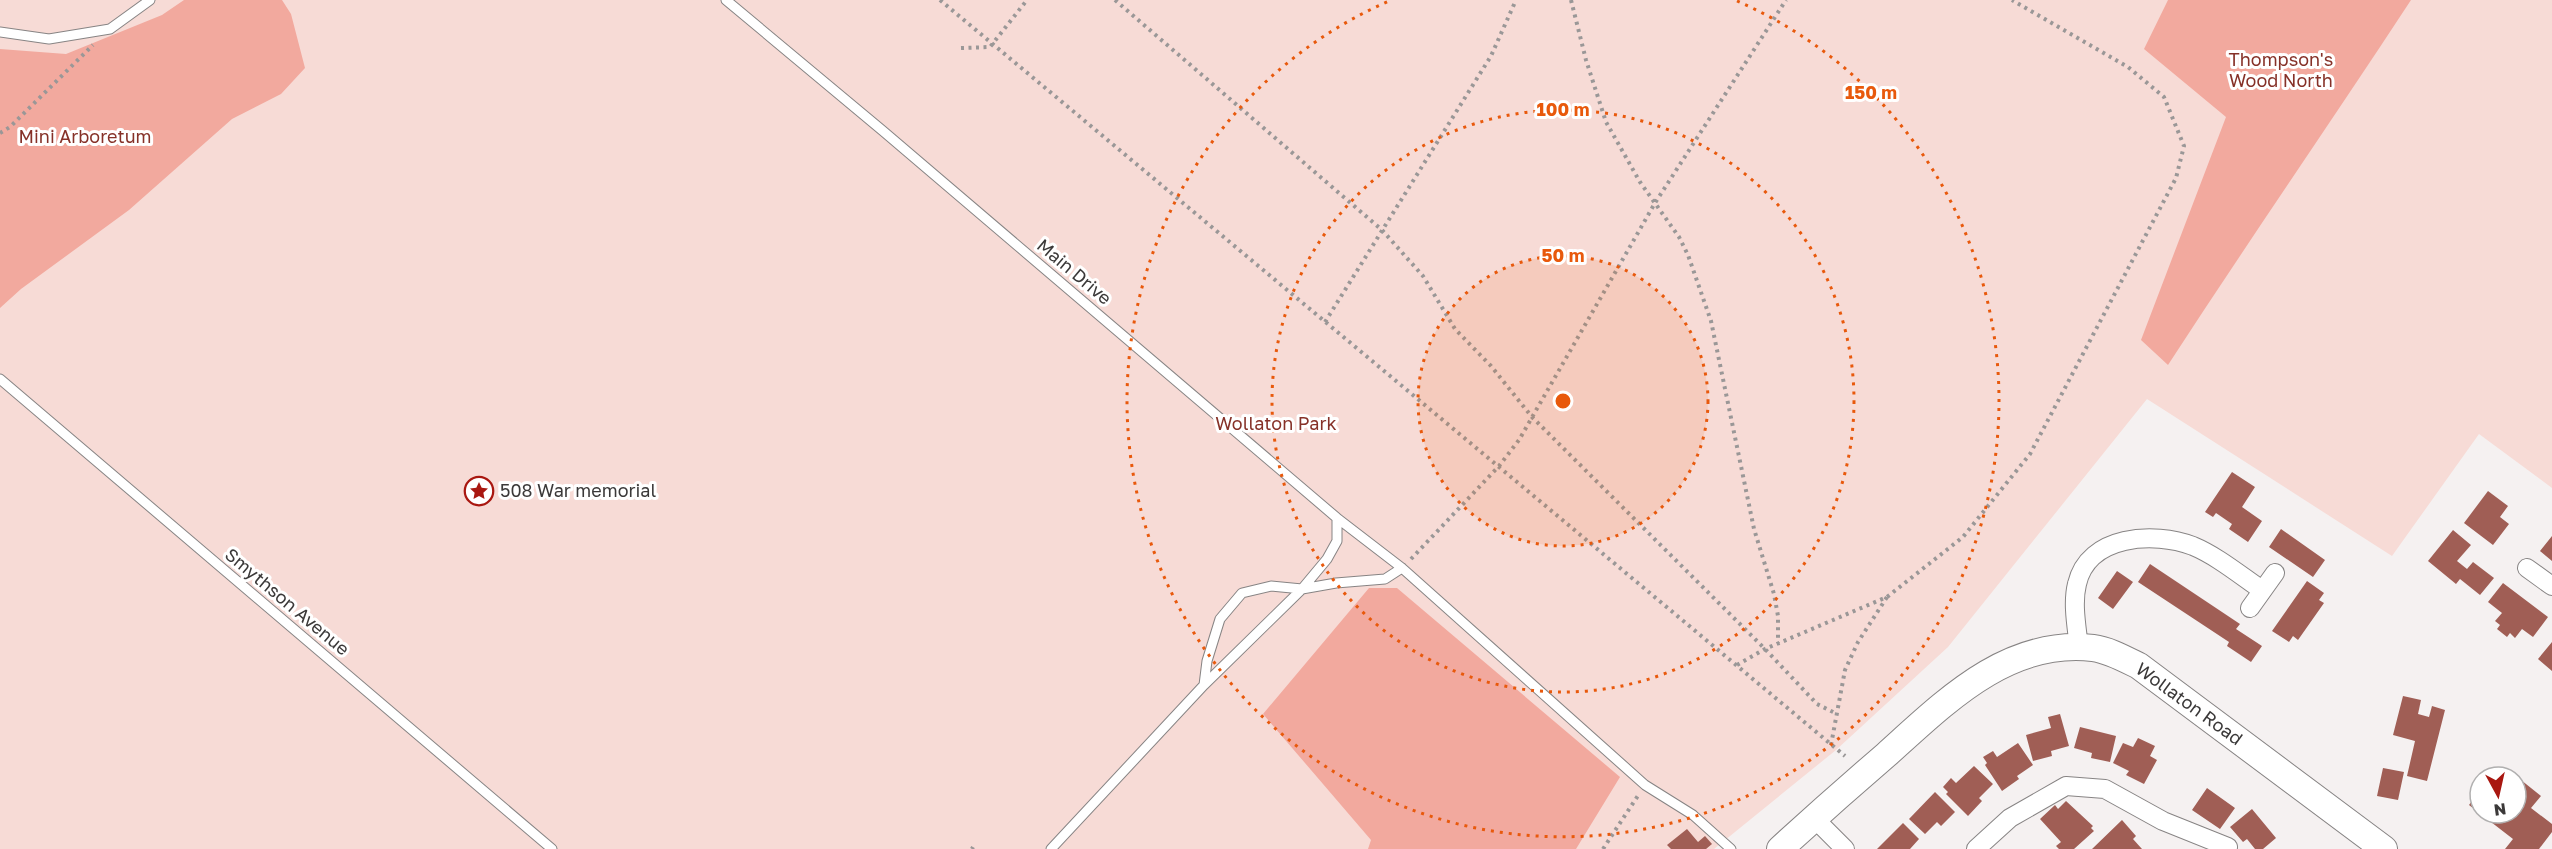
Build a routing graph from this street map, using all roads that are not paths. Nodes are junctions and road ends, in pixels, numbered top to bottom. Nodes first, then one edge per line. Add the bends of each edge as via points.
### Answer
1 (150, 0) edge
2 (726, 0) edge
3 (0, 32) edge
4 (0, 379) edge
5 (1337, 518) junction
6 (1402, 568) junction
7 (2527, 568) dead end
8 (2275, 573) dead end
9 (2552, 586) edge
10 (1302, 589) junction
11 (2262, 590) junction
12 (2250, 608) dead end
13 (2079, 648) junction
14 (1204, 685) junction
15 (1814, 818) junction
16 (2228, 847) dead end
17 (552, 849) edge
18 (1052, 849) edge
19 (1731, 849) edge
20 (1780, 849) edge
21 (1845, 849) edge
22 (1976, 849) edge
23 (2384, 849) edge

1 - 3 lane via 110,29 49,39
2 - 5 lane, Main Drive
4 - 17 lane, Smythson Avenue
5 - 6 lane, Main Drive
5 - 10 lane via 1337,542
6 - 10 lane via 1385,579
6 - 19 lane, Main Drive via 1646,785 1694,815
7 - 9 street
8 - 11 street
10 - 14 lane
10 - 14 lane via 1271,586 1242,593 1220,619
11 - 12 street
11 - 13 street via 2200,549 2172,540 2128,540 2109,545 2089,561 2077,583
13 - 15 street, Wollaton Road via 2019,657 1969,684
13 - 23 street, Wollaton Road via 2104,650 2139,666
14 - 18 lane
15 - 20 street, Wollaton Road
15 - 21 street
16 - 22 street via 2163,821 2105,789 2066,786 2010,818

